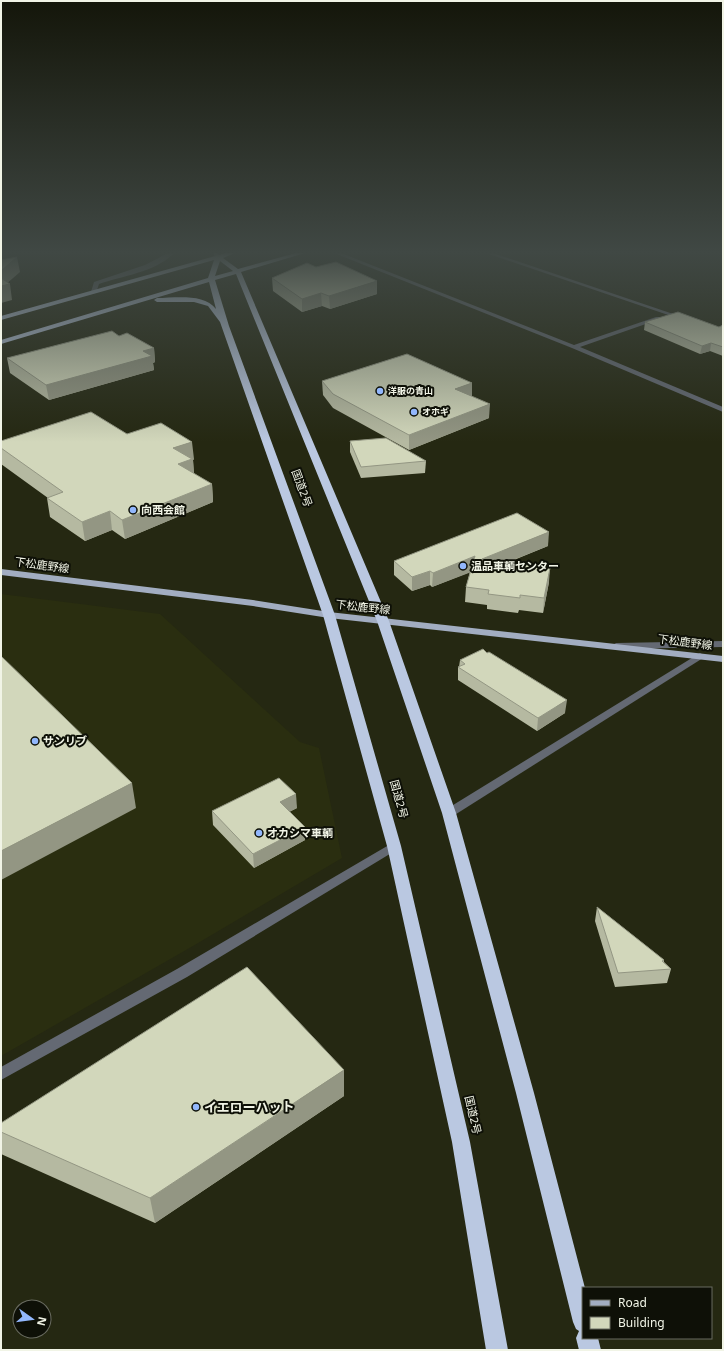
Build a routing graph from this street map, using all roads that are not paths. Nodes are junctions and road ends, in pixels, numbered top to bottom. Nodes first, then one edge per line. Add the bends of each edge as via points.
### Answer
1 (69, 316) edge
2 (85, 316) edge
3 (218, 316) edge
4 (221, 316) edge
5 (256, 316) edge
6 (496, 316) edge
7 (663, 316) edge
8 (676, 316) edge
9 (692, 321) edge
10 (225, 326) junction
11 (1, 335) edge
12 (1, 342) edge
13 (574, 347) junction
14 (723, 410) edge
15 (1, 572) edge
16 (329, 615) junction
17 (383, 620) junction
18 (723, 644) edge
19 (610, 646) junction
20 (700, 656) junction
21 (723, 659) edge
22 (449, 813) junction
23 (394, 846) junction
24 (1, 1074) edge
25 (582, 1318) edge
26 (587, 1339) edge
27 (497, 1350) edge
28 (590, 1350) edge

1 - 11 highway
2 - 12 highway
3 - 10 highway
4 - 10 highway, 国道2号
5 - 17 highway
6 - 13 street
7 - 13 street
8 - 9 street
10 - 16 highway, 国道2号
13 - 14 street
15 - 16 main road, 下松鹿野線 via 253,603
16 - 17 main road, 下松鹿野線
16 - 23 highway, 国道2号
17 - 19 main road, 下松鹿野線
17 - 22 highway
18 - 19 street
19 - 20 main road, 下松鹿野線
20 - 21 main road, 下松鹿野線
20 - 22 street
22 - 25 highway via 526,1092
23 - 24 street via 182,973
23 - 27 highway, 国道2号 via 461,1142
26 - 28 highway

